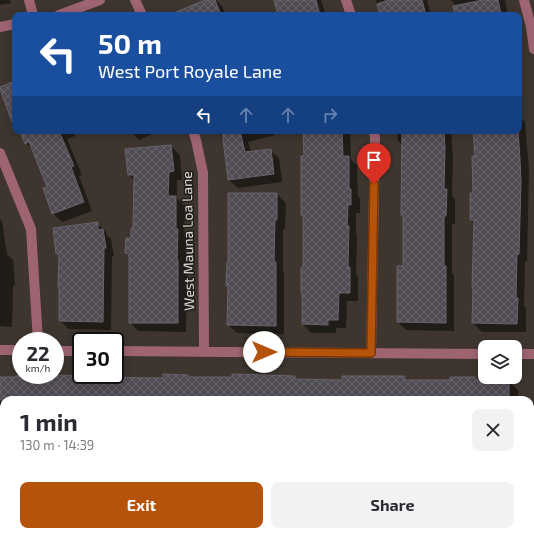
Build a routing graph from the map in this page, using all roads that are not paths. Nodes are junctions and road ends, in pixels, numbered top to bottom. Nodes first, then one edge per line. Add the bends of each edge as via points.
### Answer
1 (29, 0) edge
2 (100, 0) edge
3 (135, 0) edge
4 (346, 0) edge
5 (524, 0) edge
6 (32, 12) edge
7 (66, 12) edge
8 (141, 12) edge
9 (350, 12) edge
10 (12, 25) edge
11 (0, 27) edge
12 (534, 49) edge
13 (194, 134) edge
14 (374, 134) edge
15 (0, 153) edge
16 (37, 332) edge
17 (0, 350) edge
18 (12, 350) edge
19 (124, 351) edge
20 (204, 352) junction
21 (371, 353) junction
22 (478, 354) edge
23 (522, 354) edge
24 (534, 354) edge

1 - 6 street
2 - 7 street
3 - 8 street
4 - 9 street
5 - 12 street
10 - 11 street
13 - 20 street, West Mauna Loa Lane via 203,173
14 - 21 street
15 - 16 street via 31,229
17 - 18 street
19 - 20 street
20 - 21 street
21 - 22 street
23 - 24 street

